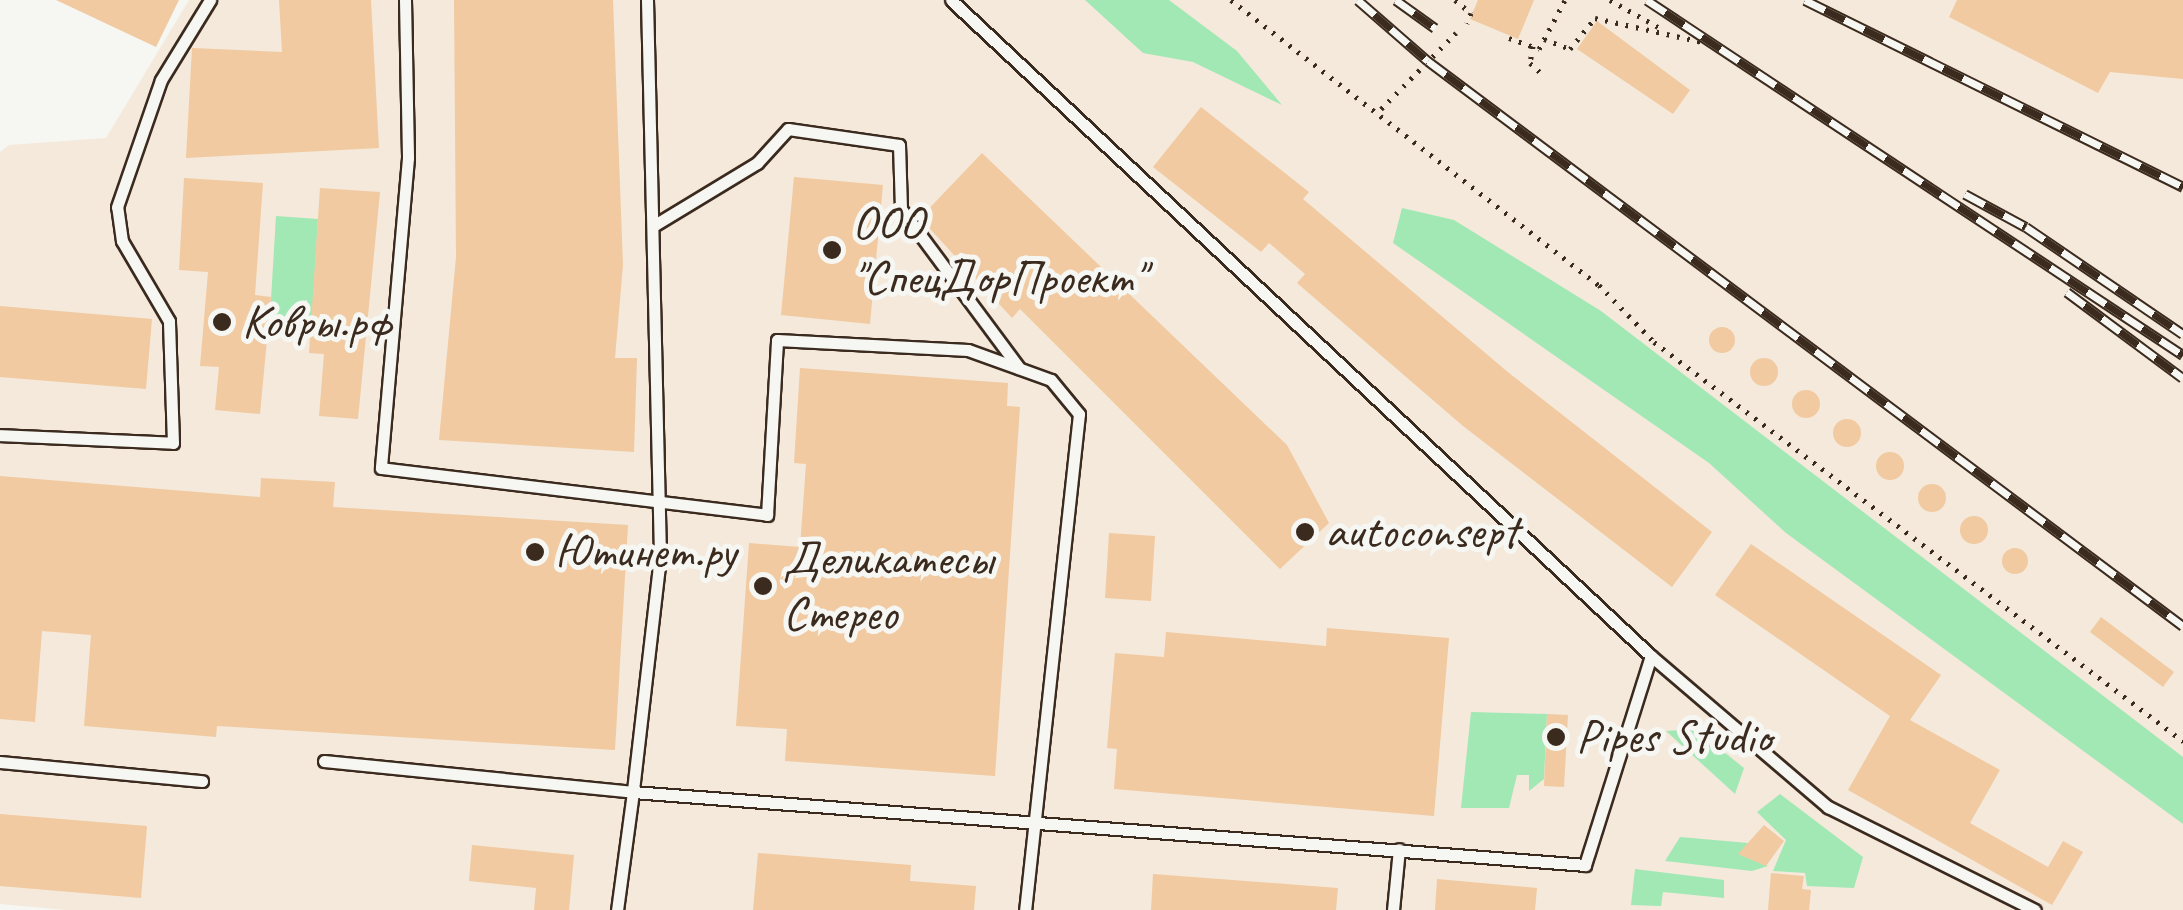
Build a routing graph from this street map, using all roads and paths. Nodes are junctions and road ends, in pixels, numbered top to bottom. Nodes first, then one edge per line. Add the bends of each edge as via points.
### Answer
1 (210, 0) edge
2 (405, 0) edge
3 (647, 0) edge
4 (951, 0) edge
5 (1230, 0) edge
6 (1455, 0) edge
7 (1565, 0) edge
8 (1610, 0) edge
9 (1468, 23) dead end
10 (1456, 33) dead end
11 (1670, 34) junction
12 (1509, 38) dead end
13 (1544, 39) junction
14 (1702, 42) dead end
15 (1533, 46) junction
16 (1541, 73) dead end
17 (1380, 110) junction
18 (654, 226) junction
19 (1019, 368) junction
20 (0, 435) edge
21 (659, 506) junction
22 (1651, 656) junction
23 (2183, 741) edge
24 (324, 760) dead end
25 (0, 762) edge
26 (202, 781) dead end
27 (633, 792) junction
28 (1033, 818) junction
29 (1399, 849) junction
30 (617, 910) edge
31 (1025, 910) edge
32 (1394, 910) edge
33 (2035, 910) edge

1 - 20 lane via 161,80 117,207 122,241 170,321 174,443
2 - 21 lane via 408,158 380,468
3 - 18 lane
4 - 22 lane
5 - 17 path
6 - 9 path via 1471,13
7 - 13 path
8 - 11 path
10 - 17 path
11 - 13 path via 1595,18 1570,49
11 - 14 path
12 - 15 path
13 - 15 path via 1539,49
15 - 16 path via 1530,62
17 - 23 path via 1423,154 1599,285 1654,342
18 - 19 lane via 756,163 788,129 899,145 901,210
18 - 21 lane
19 - 21 lane via 968,350 778,340 766,516
19 - 28 lane via 1051,380 1079,414
21 - 27 lane via 660,556
22 - 29 lane via 1585,865
22 - 33 lane via 1828,807
24 - 27 lane
25 - 26 lane
27 - 28 lane
27 - 30 lane
28 - 29 lane
28 - 31 lane
29 - 32 lane

